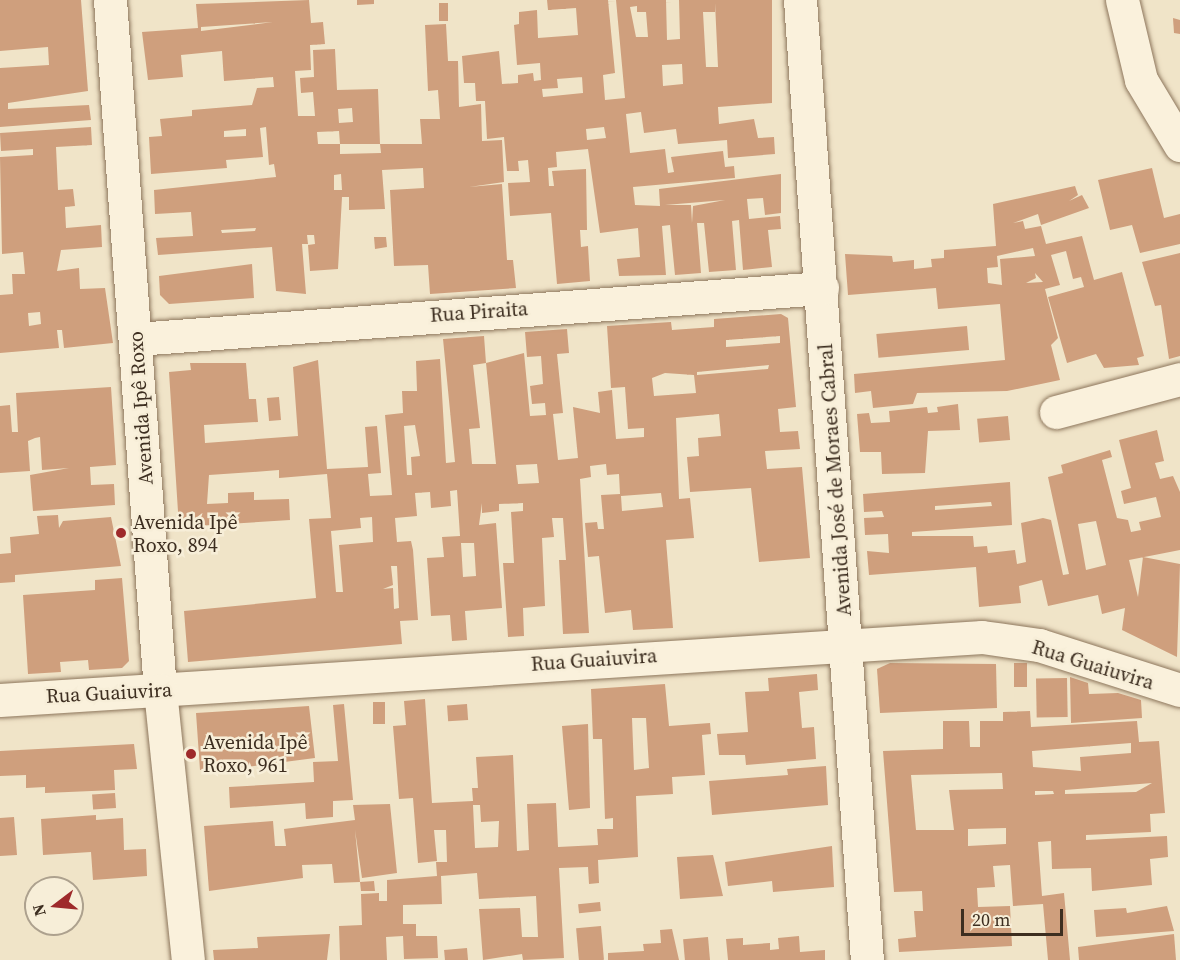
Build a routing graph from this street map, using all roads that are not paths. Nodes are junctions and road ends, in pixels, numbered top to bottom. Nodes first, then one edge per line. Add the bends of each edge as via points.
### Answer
1 (110, 0) edge
2 (800, 0) edge
3 (1122, 0) edge
4 (1180, 145) edge
5 (822, 288) junction
6 (136, 339) junction
7 (1180, 379) edge
8 (1056, 412) dead end
9 (846, 642) junction
10 (160, 690) junction
11 (1180, 690) edge
12 (0, 700) edge
13 (188, 960) edge
14 (867, 960) edge

1 - 6 street, Avenida Ipê Roxo
2 - 5 street, Avenida José de Moraes Cabral
3 - 4 street via 1140,80
5 - 6 street, Rua Piraita
5 - 9 street, Avenida José de Moraes Cabral
6 - 10 street, Avenida Ipê Roxo
7 - 8 street
9 - 10 street, Rua Guaiuvira
9 - 11 street, Rua Guaiuvira via 982,637 1016,642
9 - 14 street, Avenida José de Moraes Cabral
10 - 12 street, Rua Guaiuvira
10 - 13 street, Avenida Ipê Roxo

